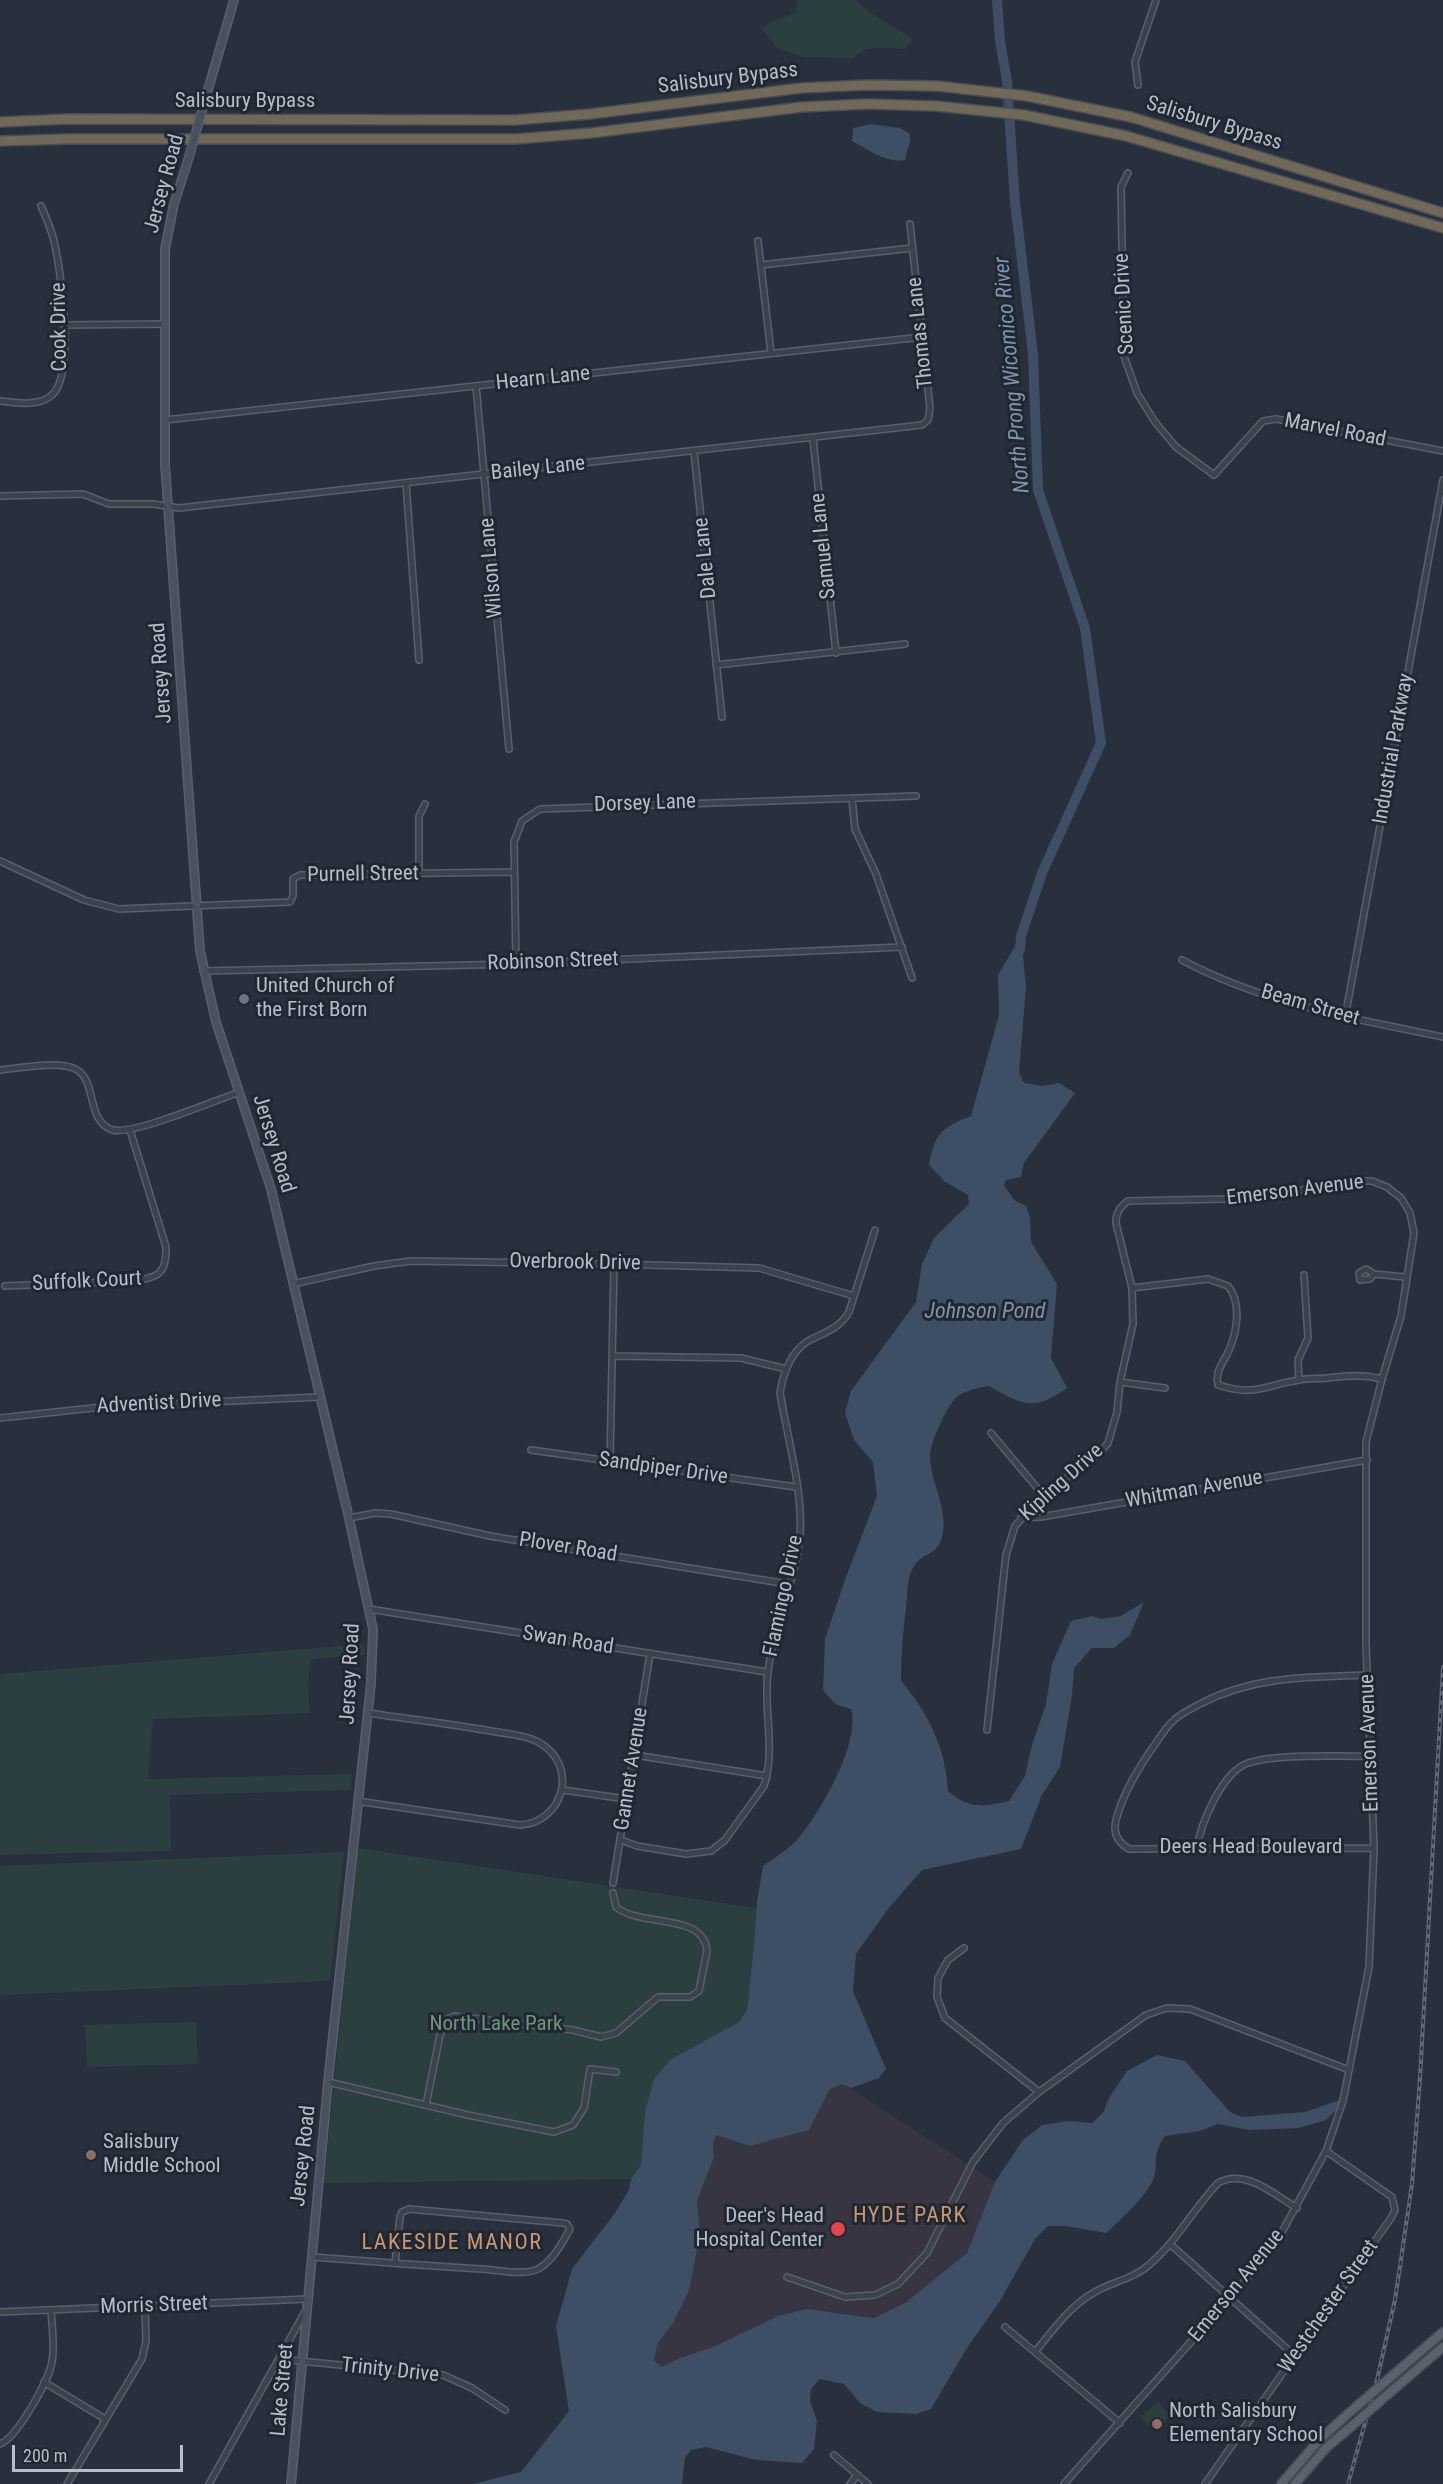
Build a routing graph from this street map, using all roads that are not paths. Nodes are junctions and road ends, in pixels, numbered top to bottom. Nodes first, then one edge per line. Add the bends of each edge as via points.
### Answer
1 (234, 0) edge
2 (1156, 0) edge
3 (1138, 85) dead end
4 (0, 122) edge
5 (0, 141) edge
6 (1128, 172) dead end
7 (41, 206) dead end
8 (1443, 213) edge
9 (910, 224) dead end
10 (1443, 228) edge
11 (758, 241) dead end
12 (912, 248) junction
13 (761, 265) junction
14 (165, 324) junction
15 (64, 325) junction
16 (922, 337) junction
17 (771, 353) junction
18 (476, 386) junction
19 (0, 400) edge
20 (165, 420) junction
21 (910, 428) joint
22 (813, 439) junction
23 (1443, 451) edge
24 (694, 452) junction
25 (484, 475) junction
26 (1214, 475) joint
27 (1443, 480) edge
28 (406, 483) junction
29 (0, 496) edge
30 (167, 507) junction
31 (905, 645) dead end
32 (836, 653) junction
33 (419, 660) dead end
34 (716, 665) junction
35 (722, 717) dead end
36 (509, 749) dead end
37 (916, 796) dead end
38 (852, 798) junction
39 (425, 804) dead end
40 (0, 861) edge
41 (514, 872) junction
42 (419, 873) junction
43 (196, 905) junction
44 (902, 947) junction
45 (1182, 960) dead end
46 (516, 964) junction
47 (203, 971) junction
48 (912, 978) dead end
49 (1345, 1018) junction
50 (1443, 1037) edge
51 (0, 1071) edge
52 (240, 1092) junction
53 (130, 1130) junction
54 (1123, 1204) joint
55 (875, 1230) dead end
56 (614, 1264) junction
57 (1374, 1274) dead end
58 (1304, 1275) dead end
59 (1405, 1277) junction
60 (293, 1284) junction
61 (5, 1286) dead end
62 (1132, 1288) junction
63 (854, 1296) junction
64 (613, 1356) junction
65 (786, 1369) junction
66 (1382, 1379) junction
67 (1299, 1380) junction
68 (1120, 1382) junction
69 (1164, 1388) dead end
70 (319, 1397) junction
71 (0, 1418) edge
72 (991, 1433) dead end
73 (531, 1450) dead end
74 (1367, 1460) junction
75 (610, 1461) junction
76 (796, 1487) junction
77 (1043, 1495) junction
78 (349, 1518) junction
79 (1021, 1518) junction
80 (788, 1584) junction
81 (369, 1609) junction
82 (650, 1654) junction
83 (767, 1672) junction
84 (1369, 1675) junction
85 (368, 1713) junction
86 (987, 1730) dead end
87 (635, 1755) junction
88 (1372, 1756) junction
89 (767, 1776) junction
90 (563, 1790) junction
91 (626, 1799) junction
92 (357, 1801) junction
93 (621, 1840) junction
94 (1197, 1848) junction
95 (1374, 1848) junction
96 (613, 1883) dead end
97 (613, 1893) dead end
98 (964, 1948) dead end
99 (1349, 2070) junction
100 (616, 2072) dead end
101 (328, 2082) junction
102 (1040, 2092) junction
103 (426, 2105) junction
104 (1326, 2151) junction
105 (1297, 2208) junction
106 (1170, 2244) junction
107 (312, 2256) junction
108 (395, 2263) junction
109 (788, 2277) dead end
110 (1231, 2297) junction
111 (308, 2299) junction
112 (145, 2306) junction
113 (307, 2308) junction
114 (51, 2310) junction
115 (0, 2312) edge
116 (1005, 2327) dead end
117 (1443, 2332) edge
118 (1443, 2347) edge
119 (1035, 2352) junction
120 (1295, 2356) junction
121 (302, 2362) junction
122 (277, 2363) junction
123 (44, 2382) junction
124 (505, 2410) dead end
125 (105, 2419) junction
126 (1120, 2424) junction
127 (0, 2444) edge
128 (834, 2455) dead end
129 (857, 2475) junction
130 (68, 2484) edge
131 (209, 2484) edge
132 (291, 2484) edge
133 (850, 2484) edge
134 (868, 2484) edge
135 (1064, 2484) edge
136 (1205, 2484) edge
137 (1281, 2484) edge
138 (1295, 2484) edge

1 - 14 street, Jersey Road, bridge via 167,235
2 - 3 street via 1135,62
4 - 8 highway, Salisbury Bypass via 515,120 801,88 937,86 1069,103 1169,128
5 - 10 highway, Salisbury Bypass via 515,139 802,107 936,106 1065,122 1145,141
6 - 26 street, Scenic Drive via 1121,187 1124,356 1137,393 1155,422 1176,447
7 - 15 street, Cook Drive via 56,251
9 - 12 street, Thomas Lane
11 - 13 street
12 - 13 street
12 - 16 street, Thomas Lane
13 - 17 street
14 - 15 street
14 - 20 street, Jersey Road
15 - 19 street, Cook Drive via 62,379 52,395 37,402
16 - 17 street, Hearn Lane
16 - 21 street, Thomas Lane via 930,416 922,425
17 - 18 street, Hearn Lane
18 - 20 street, Hearn Lane
18 - 25 street, Wilson Lane
20 - 30 street, Jersey Road
21 - 22 street, Bailey Lane
22 - 24 street, Bailey Lane
22 - 32 street, Samuel Lane
23 - 26 street, Marvel Road via 1276,419 1263,421
24 - 25 street, Bailey Lane
24 - 34 street, Dale Lane
25 - 28 street, Bailey Lane
25 - 36 street, Wilson Lane
27 - 49 street, Industrial Parkway
28 - 30 street, Bailey Lane
28 - 33 street
29 - 30 street, Bailey Lane via 83,494 109,504
30 - 43 street, Jersey Road
31 - 32 street
32 - 34 street
34 - 35 street
37 - 38 street, Dorsey Lane
38 - 41 street, Dorsey Lane via 547,807 527,816 519,827 514,842
38 - 44 street via 855,829
39 - 42 street via 419,816
40 - 43 street via 106,907
41 - 42 street, Purnell Street
41 - 46 street, Dorsey Lane
42 - 43 street, Purnell Street via 300,875 293,881 290,902
43 - 47 street, Jersey Road
44 - 46 street, Robinson Street
44 - 48 street
45 - 49 street, Beam Street via 1212,976
46 - 47 street, Robinson Street
47 - 52 street, Jersey Road
49 - 50 street, Beam Street
51 - 53 street via 71,1067 85,1079 102,1123 117,1130
52 - 53 street
52 - 60 street, Jersey Road via 271,1189
53 - 61 street, Suffolk Court via 166,1247 162,1271 149,1279 132,1281
54 - 59 street, Emerson Avenue via 1265,1196 1372,1181 1401,1198 1410,1213 1414,1233
54 - 62 street, Kipling Drive via 1116,1214 1116,1223
55 - 63 street, Flamingo Drive
56 - 60 street, Overbrook Drive via 411,1261
56 - 63 street, Overbrook Drive via 759,1268
56 - 64 street
57 - 59 street
58 - 67 street via 1308,1338 1298,1360
59 - 66 street, Emerson Avenue via 1401,1316
60 - 70 street, Jersey Road
62 - 67 street via 1208,1280 1228,1286 1235,1305 1236,1326 1228,1353 1218,1368 1218,1384 1236,1390 1260,1390
62 - 68 street, Kipling Drive via 1133,1324
63 - 65 street, Flamingo Drive via 844,1320 802,1346
64 - 65 street via 741,1358
64 - 75 street
65 - 76 street, Flamingo Drive via 780,1393
66 - 67 street via 1358,1374
66 - 74 street, Emerson Avenue via 1366,1442
68 - 69 street
68 - 77 street, Kipling Drive via 1108,1443
70 - 71 street, Adventist Drive via 127,1405
70 - 78 street, Jersey Road
72 - 77 street
73 - 75 street, Sandpiper Drive
74 - 79 street, Whitman Avenue
74 - 84 street, Emerson Avenue via 1365,1581
75 - 76 street, Sandpiper Drive
76 - 80 street, Flamingo Drive via 800,1535
77 - 79 street, Kipling Drive
78 - 80 street, Plover Road via 392,1514 490,1536
78 - 81 street, Jersey Road
79 - 86 street, Kipling Drive via 1006,1555
80 - 83 street, Flamingo Drive
81 - 82 street, Swan Road
81 - 85 street, Jersey Road via 373,1645
82 - 83 street, Swan Road
82 - 87 street, Gannet Avenue
83 - 89 street, Flamingo Drive
84 - 88 street, Emerson Avenue
84 - 94 street, Deers Head Boulevard via 1273,1679 1251,1684 1225,1692 1173,1721 1144,1760 1119,1810 1115,1834 1119,1843 1129,1849
85 - 90 street via 537,1741 560,1764
85 - 92 street, Jersey Road
87 - 89 street
87 - 91 street, Gannet Avenue
88 - 94 street via 1275,1758 1247,1763 1231,1776 1210,1807
88 - 95 street, Emerson Avenue
89 - 93 street, Flamingo Drive via 757,1799 725,1840 711,1851 686,1854
90 - 91 street
90 - 92 street via 545,1815 520,1825
91 - 93 street, Gannet Avenue
92 - 101 street, Jersey Road
93 - 96 street, Gannet Avenue
94 - 95 street, Deers Head Boulevard
95 - 99 street, Emerson Avenue via 1369,1967
97 - 103 street via 616,1907 628,1915 687,1926 699,1933 707,1951 699,1991 690,1997 658,1997 616,2033 601,2037 563,2028 454,2016 446,2020 440,2035
98 - 102 street via 948,1960 938,1978 937,1997 945,2018
99 - 102 street via 1179,2007 1146,2015
99 - 104 street, Emerson Avenue
100 - 103 street via 590,2069 584,2108 573,2125 554,2132
101 - 103 street
101 - 107 street, Jersey Road
102 - 109 street via 1003,2123 973,2162 927,2253 897,2284 875,2295 845,2296
104 - 105 street, Emerson Avenue
104 - 120 street, Westchester Street via 1392,2197 1395,2210
105 - 106 street via 1245,2177 1225,2179 1210,2191
105 - 110 street, Emerson Avenue via 1276,2243
106 - 110 street
106 - 119 street via 1144,2270 1091,2294 1069,2312
107 - 108 street
107 - 111 street, Jersey Road
108 - 108 street via 402,2212 409,2209 567,2224 570,2229 558,2250 530,2271
110 - 120 street
110 - 126 street, Emerson Avenue
111 - 112 street, Morris Street
111 - 113 street, Lake Street
112 - 114 street, Morris Street
112 - 125 street via 145,2351
113 - 121 street, Lake Street
113 - 122 street
114 - 115 street, Morris Street
114 - 123 street via 52,2359
116 - 119 street
117 - 137 main road, bridge via 1319,2440
118 - 138 main road, bridge via 1327,2448
119 - 126 street
120 - 136 street, Westchester Street
121 - 122 street, Trinity Drive
121 - 124 street, Trinity Drive via 443,2375
121 - 132 street, Lake Street
122 - 131 street
123 - 125 street
123 - 127 street via 14,2433
125 - 130 street
126 - 135 street, Emerson Avenue
128 - 129 street
129 - 133 street
129 - 134 street

